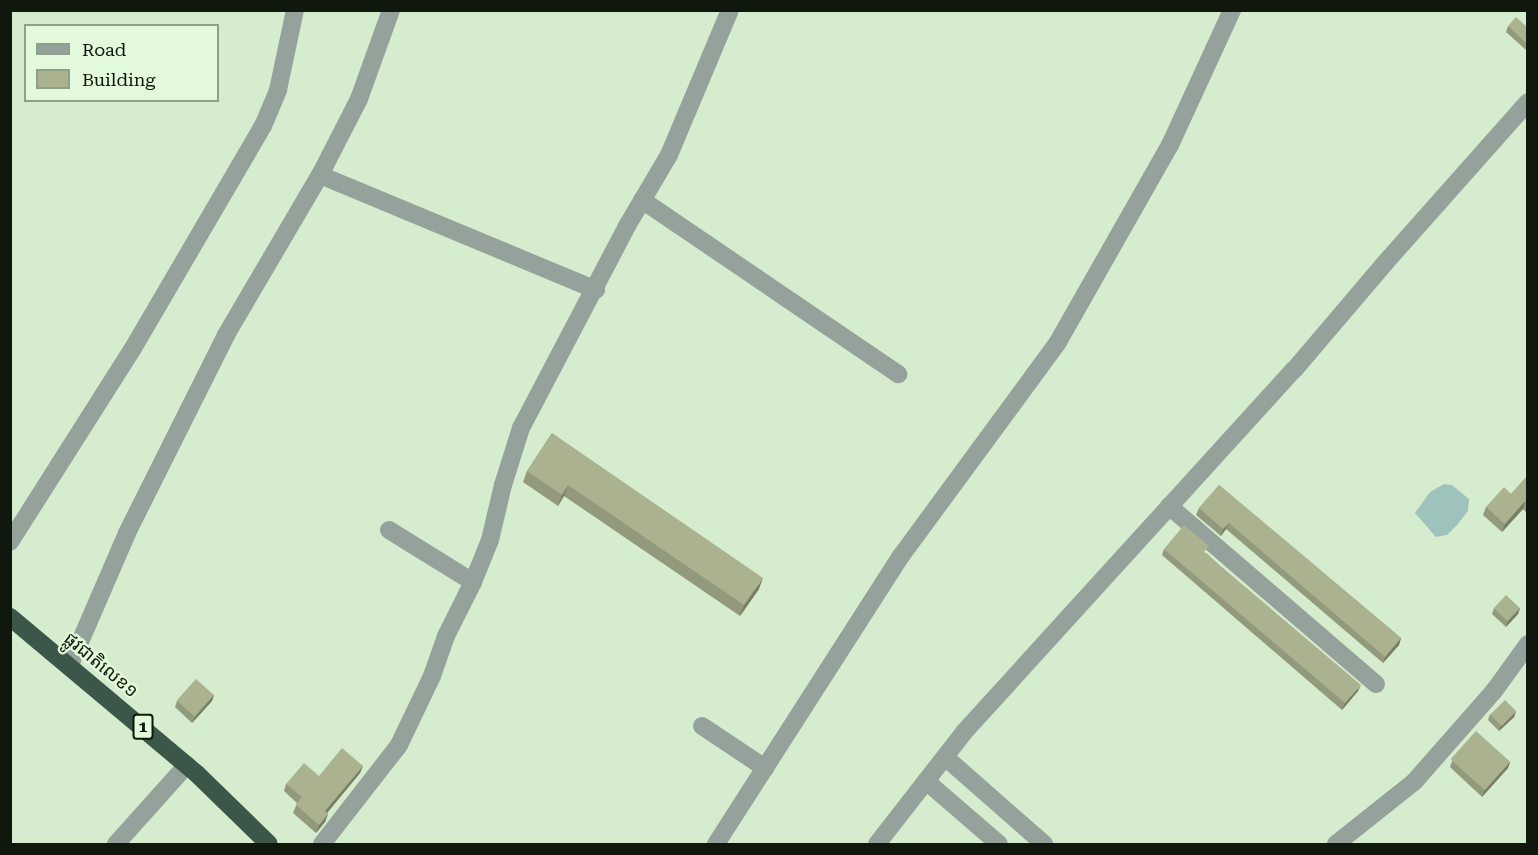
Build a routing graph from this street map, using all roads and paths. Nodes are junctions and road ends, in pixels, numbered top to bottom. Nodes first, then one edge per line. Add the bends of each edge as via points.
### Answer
1 (390, 10) edge
2 (730, 10) edge
3 (1232, 10) edge
4 (292, 12) edge
5 (1527, 102) edge
6 (320, 175) junction
7 (642, 200) junction
8 (596, 290) junction
9 (898, 374) dead end
10 (1169, 506) junction
11 (389, 530) dead end
12 (10, 542) edge
13 (473, 582) junction
14 (10, 617) edge
15 (1527, 644) edge
16 (70, 665) junction
17 (1376, 684) dead end
18 (702, 726) dead end
19 (945, 757) junction
20 (187, 765) junction
21 (765, 768) junction
22 (926, 781) junction
23 (882, 842) edge
24 (116, 844) edge
25 (269, 844) edge
26 (322, 844) edge
27 (716, 844) edge
28 (999, 844) edge
29 (1044, 844) edge
30 (1336, 844) edge

1 - 6 street via 359,99
2 - 7 street via 669,155
3 - 21 street via 1170,145 1058,342 901,556
4 - 12 street via 278,90 263,126 132,350
5 - 10 street via 1294,370
6 - 8 street
6 - 16 street via 226,336 127,533
7 - 8 street
7 - 9 street
8 - 13 street via 521,428
10 - 17 street
10 - 19 street
11 - 13 street
13 - 26 street via 399,745
14 - 16 highway, ផ្លូវជាតិលេខ១ / 1
15 - 30 street via 1494,691 1414,782
16 - 20 highway, ផ្លូវជាតិលេខ១ / 1
18 - 21 street
19 - 22 street
19 - 29 street
20 - 24 street
20 - 25 highway, ផ្លូវជាតិលេខ១ / 1
21 - 27 street
22 - 23 street
22 - 28 street

